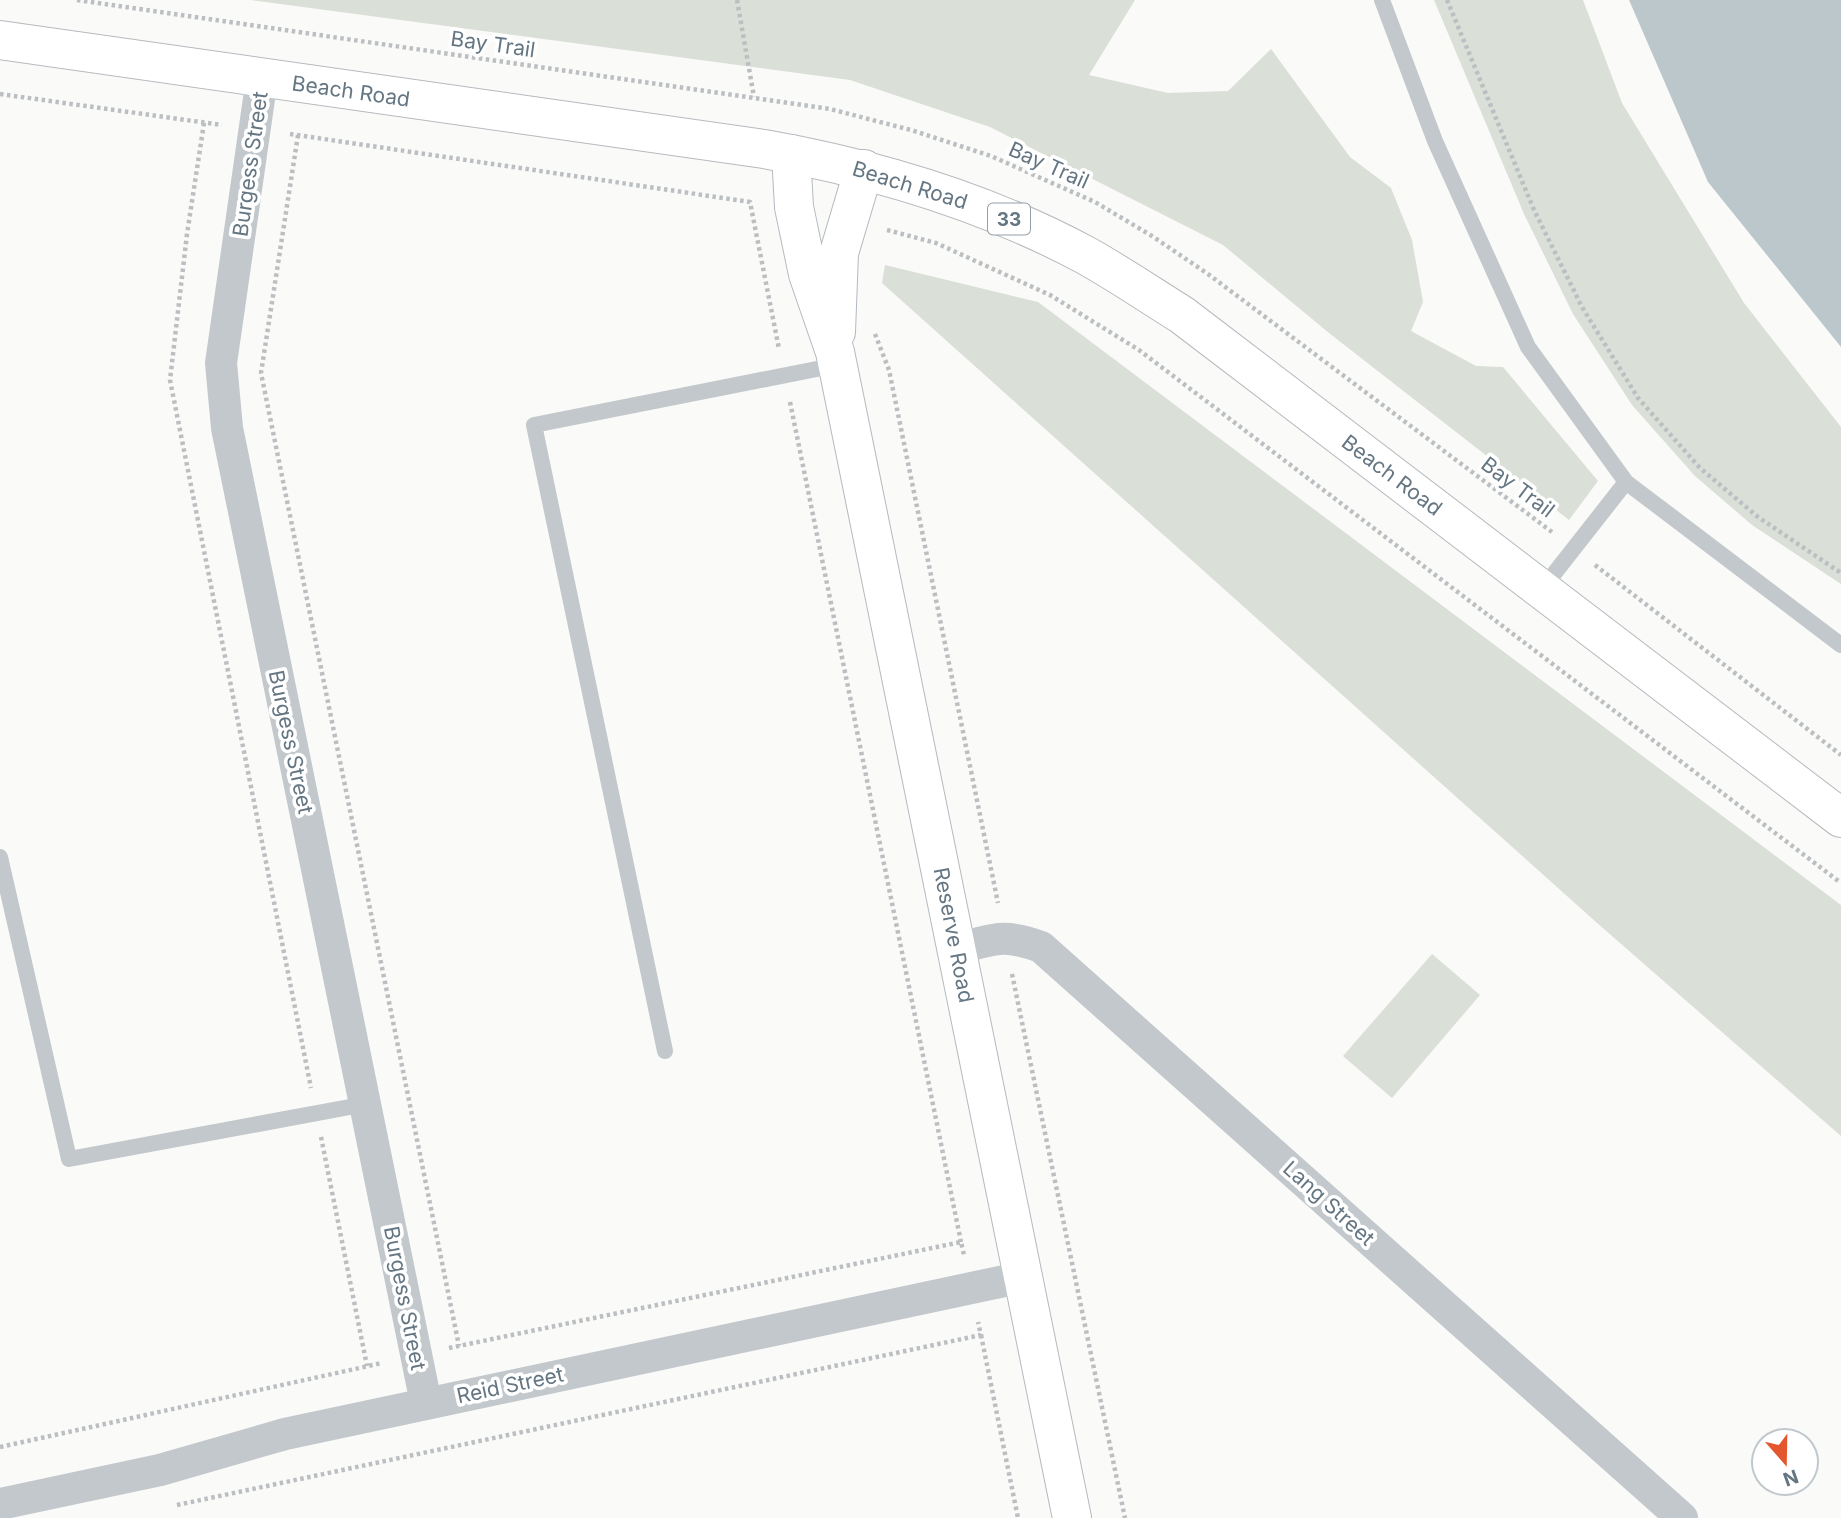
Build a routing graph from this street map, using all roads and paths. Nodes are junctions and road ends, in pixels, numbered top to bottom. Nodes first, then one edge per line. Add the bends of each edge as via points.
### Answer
1 (77, 0) edge
2 (737, 0) edge
3 (1382, 0) edge
4 (1447, 0) edge
5 (0, 40) edge
6 (262, 79) junction
7 (0, 94) edge
8 (754, 97) junction
9 (204, 123) junction
10 (255, 130) junction
11 (298, 135) junction
12 (791, 154) junction
13 (864, 169) junction
14 (750, 202) junction
15 (794, 206) junction
16 (848, 220) junction
17 (887, 230) junction
18 (879, 240) dead end
19 (874, 332) dead end
20 (836, 358) junction
21 (785, 375) junction
22 (1626, 482) junction
23 (1574, 549) junction
24 (1841, 573) edge
25 (1542, 589) junction
26 (1841, 645) edge
27 (1841, 755) edge
28 (1841, 818) edge
29 (0, 857) edge
30 (1841, 883) edge
31 (1005, 937) junction
32 (957, 949) junction
33 (665, 1051) dead end
34 (366, 1104) junction
35 (316, 1113) junction
36 (961, 1242) dead end
37 (1023, 1277) junction
38 (981, 1335) dead end
39 (459, 1346) dead end
40 (367, 1366) dead end
41 (426, 1403) junction
42 (0, 1504) edge
43 (1018, 1518) edge
44 (1072, 1518) edge
45 (1125, 1518) edge
46 (1682, 1518) edge

1 - 8 path, Bay Trail
2 - 8 path
3 - 22 lane via 1435,141 1528,347
4 - 24 path via 1534,210 1582,307 1638,398 1700,468 1758,517
5 - 6 main road, Beach Road / 33
6 - 10 street, Burgess Street
6 - 12 main road, Beach Road / 33
7 - 9 path
8 - 23 path, Bay Trail via 830,109 911,130 991,156 1095,202 1181,254
9 - 10 path
9 - 35 path via 170,380
10 - 11 path
10 - 34 street, Burgess Street via 221,363 222,394
11 - 14 path
11 - 39 path via 261,373
12 - 13 main road, Beach Road / 33
12 - 15 main road, Reserve Road
13 - 16 main road, Reserve Road
13 - 25 main road, Beach Road / 33 via 988,209 1086,256 1132,284 1193,324
14 - 15 path
14 - 21 path
15 - 20 main road, Reserve Road via 808,274
16 - 17 path
16 - 20 main road, Reserve Road via 839,253
17 - 18 path
17 - 30 path via 936,243 1050,295 1139,350
19 - 31 path via 889,370
20 - 21 lane
20 - 32 main road, Reserve Road
21 - 33 lane via 534,425
21 - 36 path
22 - 23 lane
22 - 26 lane
23 - 25 lane
23 - 27 path, Bay Trail
25 - 28 main road, Beach Road / 33
29 - 35 lane via 69,1159
31 - 32 street, Lang Street
31 - 45 path
31 - 46 street, Lang Street via 1041,947
32 - 37 main road, Reserve Road
34 - 35 lane
34 - 41 street, Burgess Street
35 - 40 path
37 - 41 street, Reid Street
37 - 44 main road, Reserve Road
38 - 43 path
41 - 42 street, Reid Street via 285,1434 160,1470

